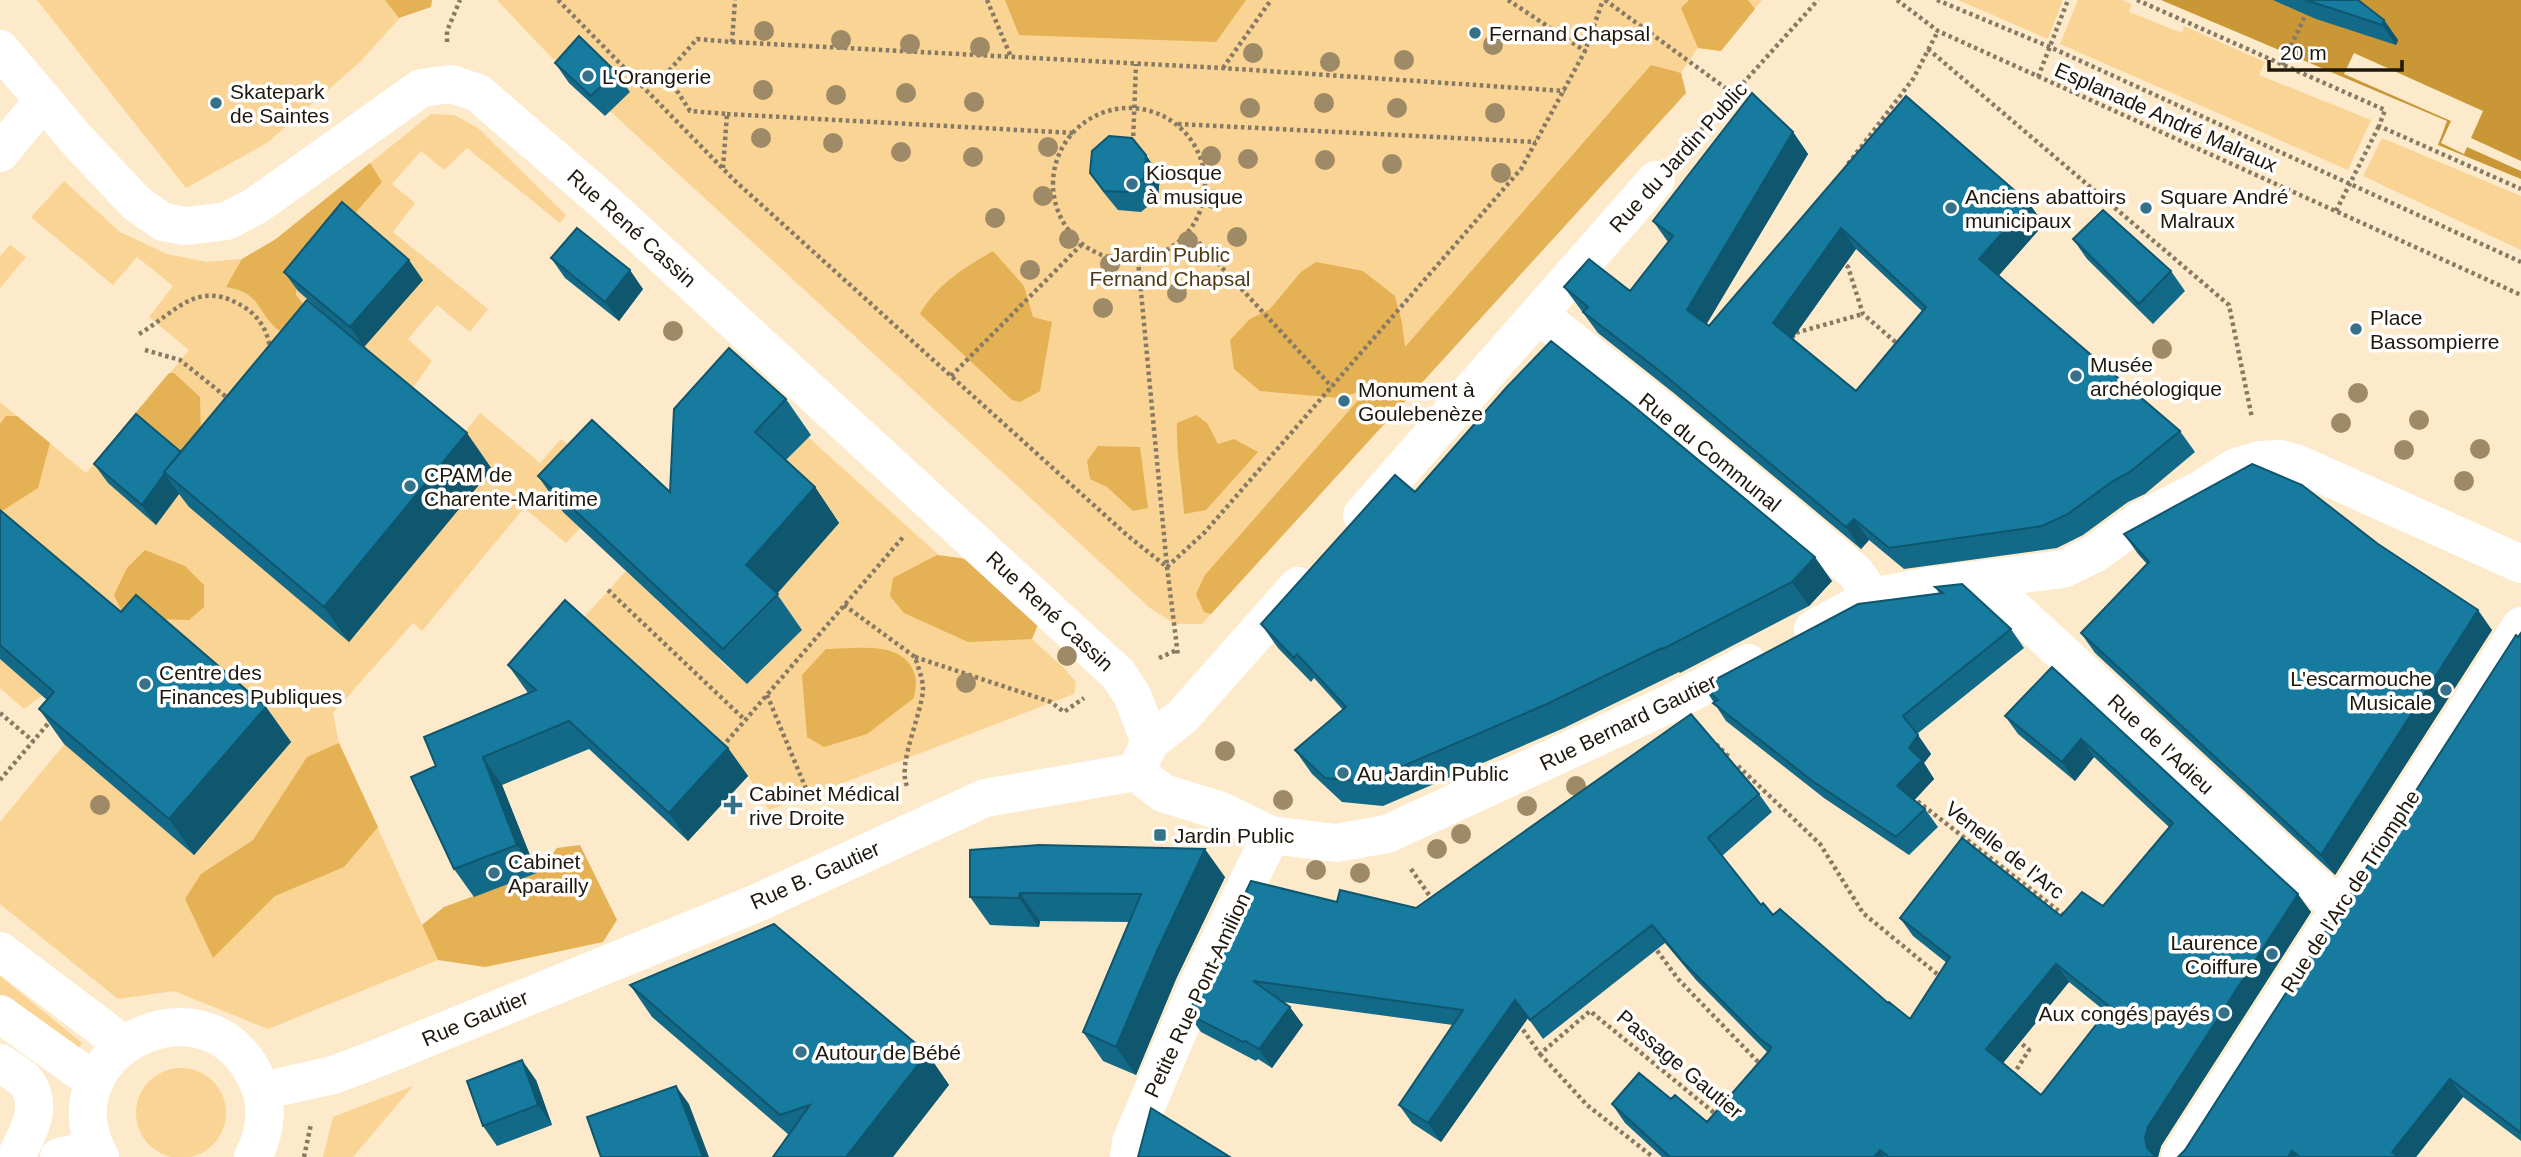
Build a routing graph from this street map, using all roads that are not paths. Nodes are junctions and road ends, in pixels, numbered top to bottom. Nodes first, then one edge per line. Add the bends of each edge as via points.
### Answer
1 (0, 48) edge
2 (43, 101) junction
3 (0, 153) edge
4 (1656, 180) road end
5 (1539, 315) junction
6 (2521, 564) edge
7 (1983, 580) junction
8 (1873, 597) junction
9 (2521, 626) edge
10 (1143, 757) junction
11 (1271, 835) junction
12 (2339, 908) junction
13 (684, 932) joint
14 (0, 951) edge
15 (0, 1014) edge
16 (123, 1044) junction
17 (0, 1063) edge
18 (94, 1082) junction
19 (262, 1091) junction
20 (98, 1153) edge
21 (16, 1157) edge
22 (59, 1157) edge
23 (253, 1157) edge
24 (1129, 1157) edge
25 (2179, 1157) edge

1 - 2 street, Rue René Cassin
2 - 3 street
2 - 10 street, Rue René Cassin via 136,203 163,222 186,226 227,221 257,205 421,88 451,84 478,93 611,208 1118,674 1132,695
4 - 5 street, Rue du Jardin Public
5 - 8 street, Rue du Communal via 1855,572
5 - 10 street, Rue du Jardin Public
6 - 7 street, Rue Bernard Gautier via 2278,461 2236,467 2063,569
7 - 8 street, Rue Bernard Gautier
7 - 12 street, Rue de l'Adieu
8 - 11 street, Rue Bernard Gautier via 1671,703 1387,834 1336,843
9 - 12 street, Rue de l'Arc de Triomphe
10 - 11 street, Rue Bernard Gautier via 1163,793 1221,811
10 - 13 street, Rue B. Gautier via 985,798
11 - 24 street, Petite Rue Pont-Amilion via 1196,989 1131,1142
12 - 25 street, Rue de l'Arc de Triomphe
13 - 19 street, Rue Gautier via 373,1060 333,1075
14 - 16 street
15 - 18 street
16 - 18 street
16 - 19 street via 149,1030 177,1026 205,1030 231,1043 250,1064
17 - 21 street via 26,1082 34,1099 32,1123
18 - 20 street via 89,1127
19 - 23 street via 266,1117
20 - 22 street

